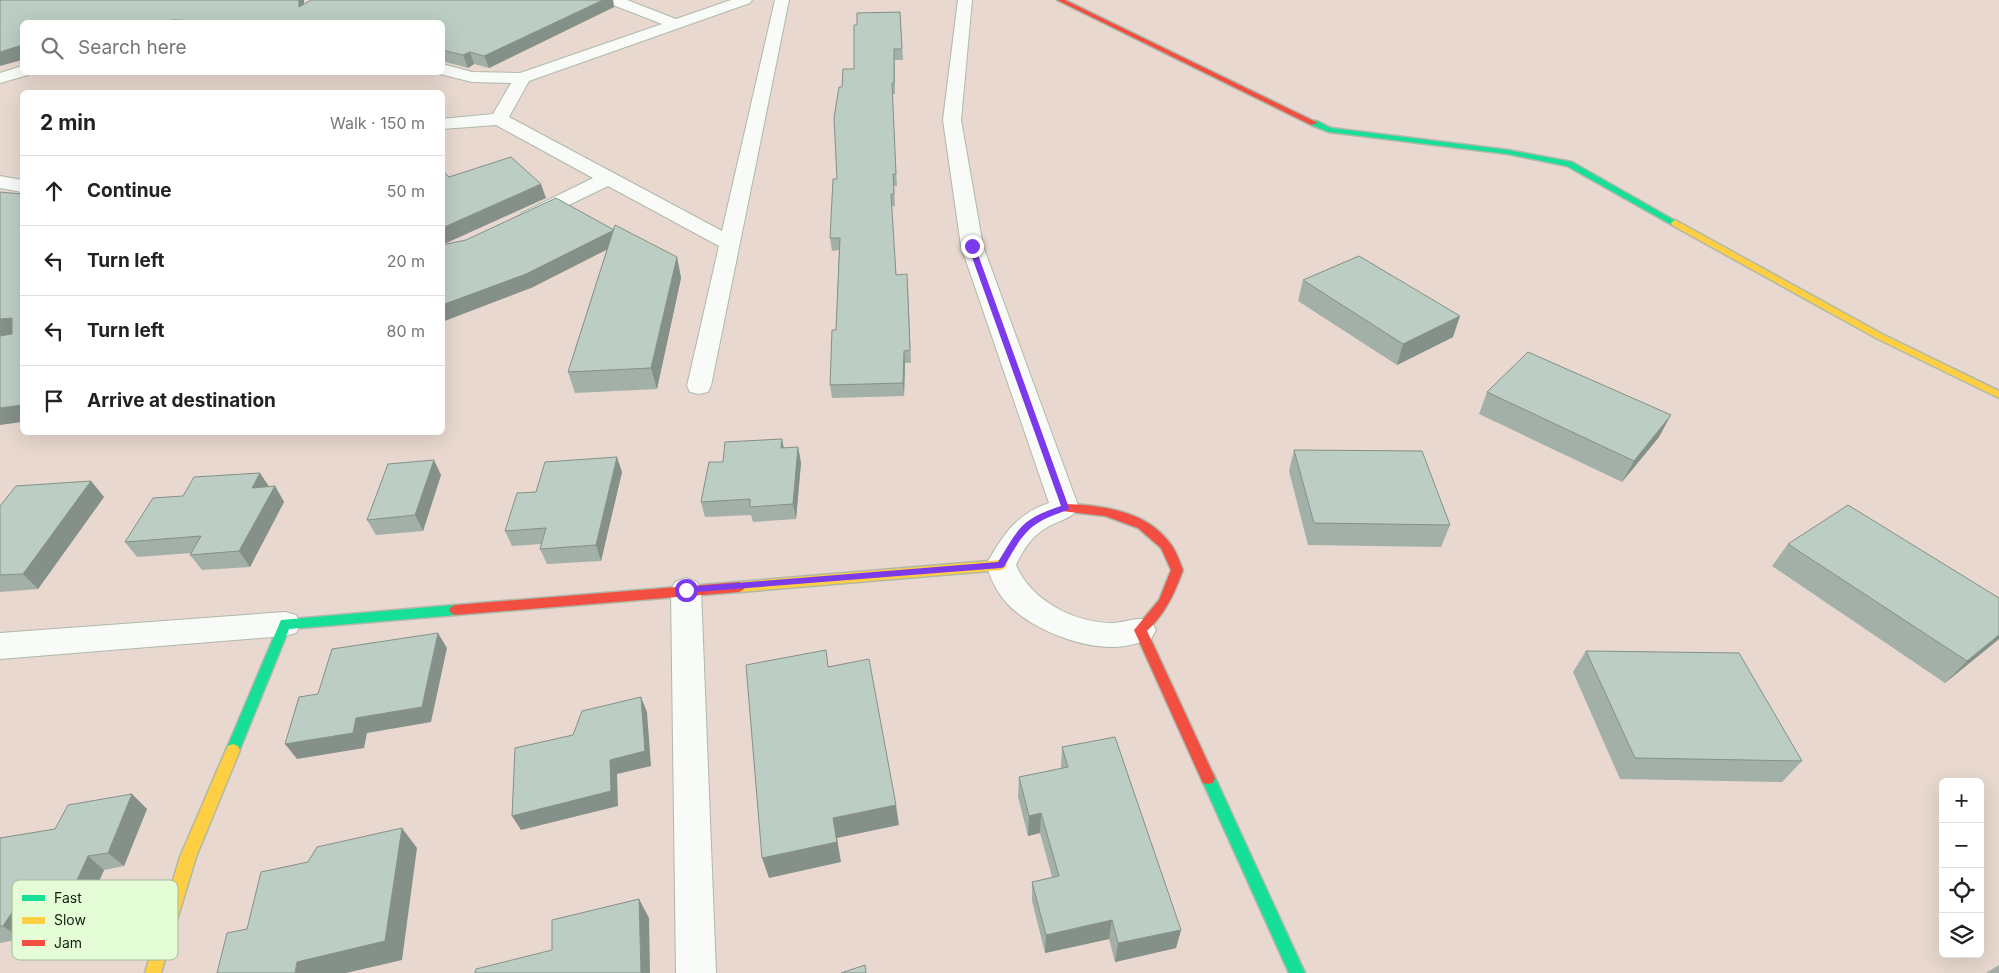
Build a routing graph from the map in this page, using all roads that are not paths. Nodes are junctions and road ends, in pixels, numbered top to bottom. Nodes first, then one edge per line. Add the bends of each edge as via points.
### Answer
1 (613, 0) edge
2 (745, 0) edge
3 (782, 0) edge
4 (965, 0) edge
5 (1060, 0) edge
6 (676, 24) junction
7 (445, 70) edge
8 (20, 72) edge
9 (0, 78) edge
10 (522, 78) junction
11 (499, 119) junction
12 (445, 124) edge
13 (608, 178) junction
14 (0, 182) edge
15 (20, 186) edge
16 (515, 224) edge
17 (731, 244) junction
18 (699, 386) dead end
19 (1999, 395) edge
20 (1065, 508) junction
21 (1001, 565) junction
22 (686, 590) junction
23 (285, 624) junction
24 (1140, 630) junction
25 (0, 646) edge
26 (178, 890) edge
27 (157, 960) edge
28 (153, 973) edge
29 (696, 973) edge
30 (1297, 973) edge

1 - 6 street
2 - 6 street
3 - 17 street
4 - 20 street via 952,120 972,246
5 - 19 street via 1329,130 1508,152 1569,164 1879,336
6 - 10 street
7 - 10 street via 472,77
8 - 9 street
10 - 11 street
11 - 12 street
11 - 13 street
13 - 16 street
13 - 17 street
14 - 15 street
17 - 18 street
20 - 21 street via 1042,516 1022,529
20 - 24 street via 1090,508 1116,514 1142,525 1164,544 1177,570 1168,601
21 - 22 street
21 - 24 street via 1010,586 1024,601 1052,620 1112,635
22 - 23 street
22 - 29 street
23 - 25 street
23 - 26 street via 188,857
24 - 30 street
27 - 28 street

